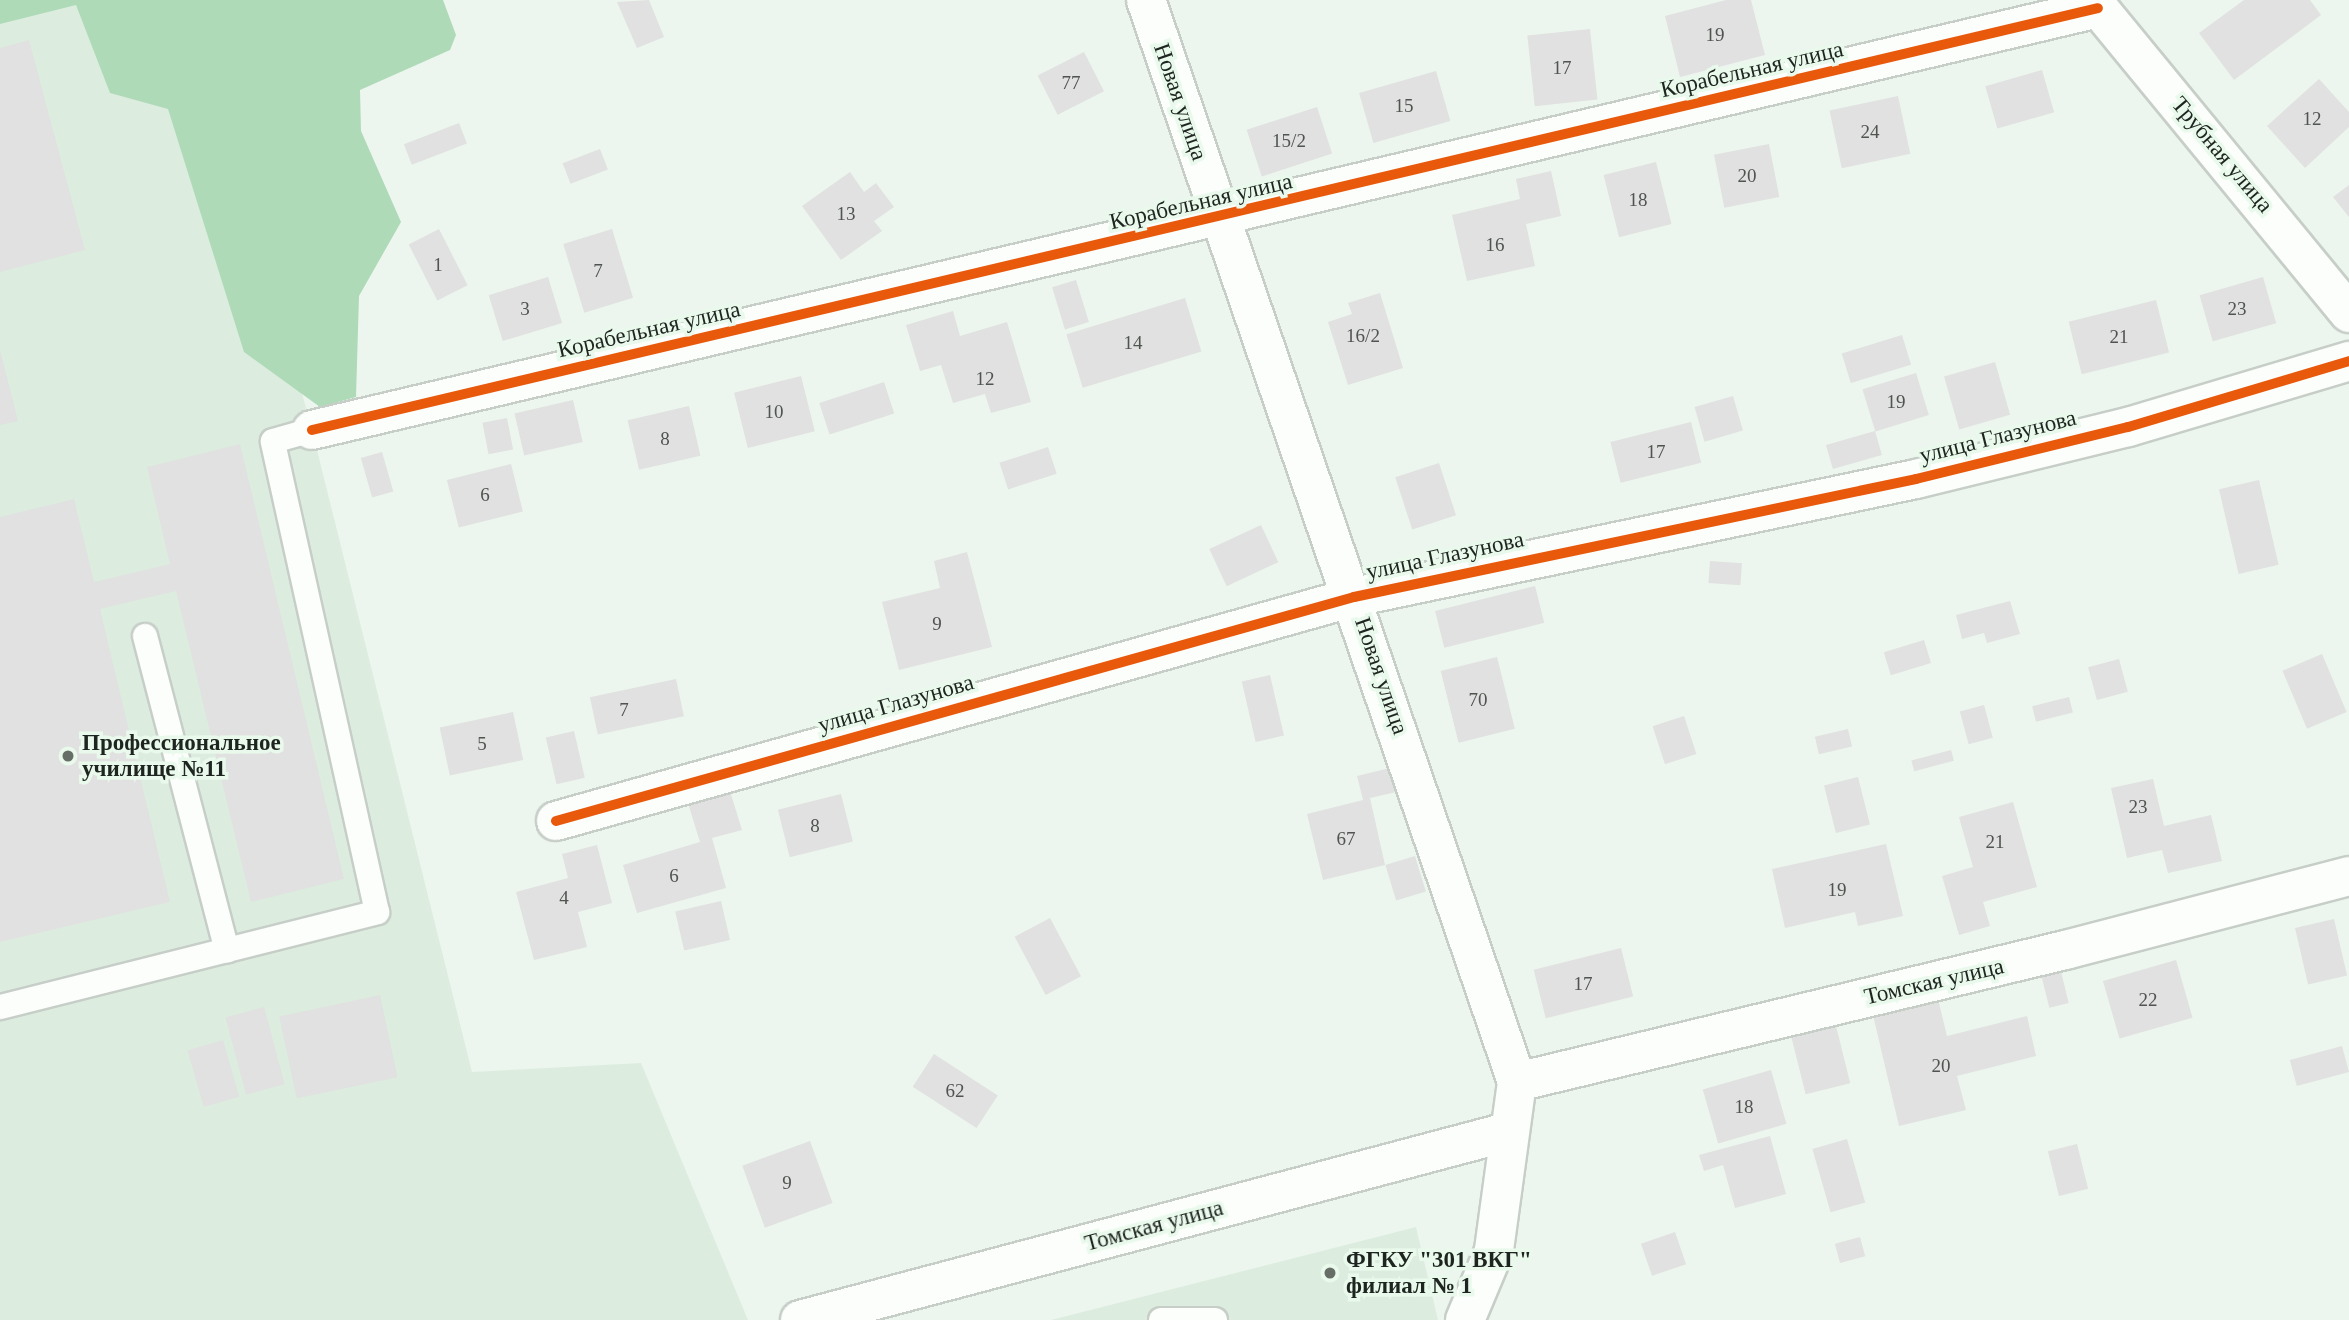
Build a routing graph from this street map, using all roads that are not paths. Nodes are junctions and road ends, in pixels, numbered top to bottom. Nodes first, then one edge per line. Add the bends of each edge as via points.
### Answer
1 (1146, 0) edge
2 (2095, 4) edge
3 (1219, 219) junction
4 (2349, 313) edge
5 (2349, 361) edge
6 (312, 430) joint
7 (1354, 597) junction
8 (145, 636) dead end
9 (556, 821) dead end
10 (2349, 876) edge
11 (227, 950) junction
12 (0, 1007) edge
13 (1517, 1082) junction
14 (1507, 1132) junction
15 (800, 1320) edge
16 (1161, 1320) edge
17 (1215, 1320) edge
18 (1465, 1320) edge

1 - 3 street, Новая улица
2 - 3 street, Корабельная улица
2 - 4 street, Трубная улица
3 - 6 street, Корабельная улица
3 - 7 street, Новая улица
5 - 7 street, улица Глазунова via 2128,427 1916,479
6 - 11 lane via 273,441 377,912
7 - 9 street, улица Глазунова
7 - 13 street, Новая улица
8 - 11 lane
10 - 13 street, Томская улица via 2065,950
11 - 12 lane
13 - 14 street, Новая улица
14 - 15 street, Томская улица
14 - 18 street, Новая улица via 1494,1251
16 - 17 lane

